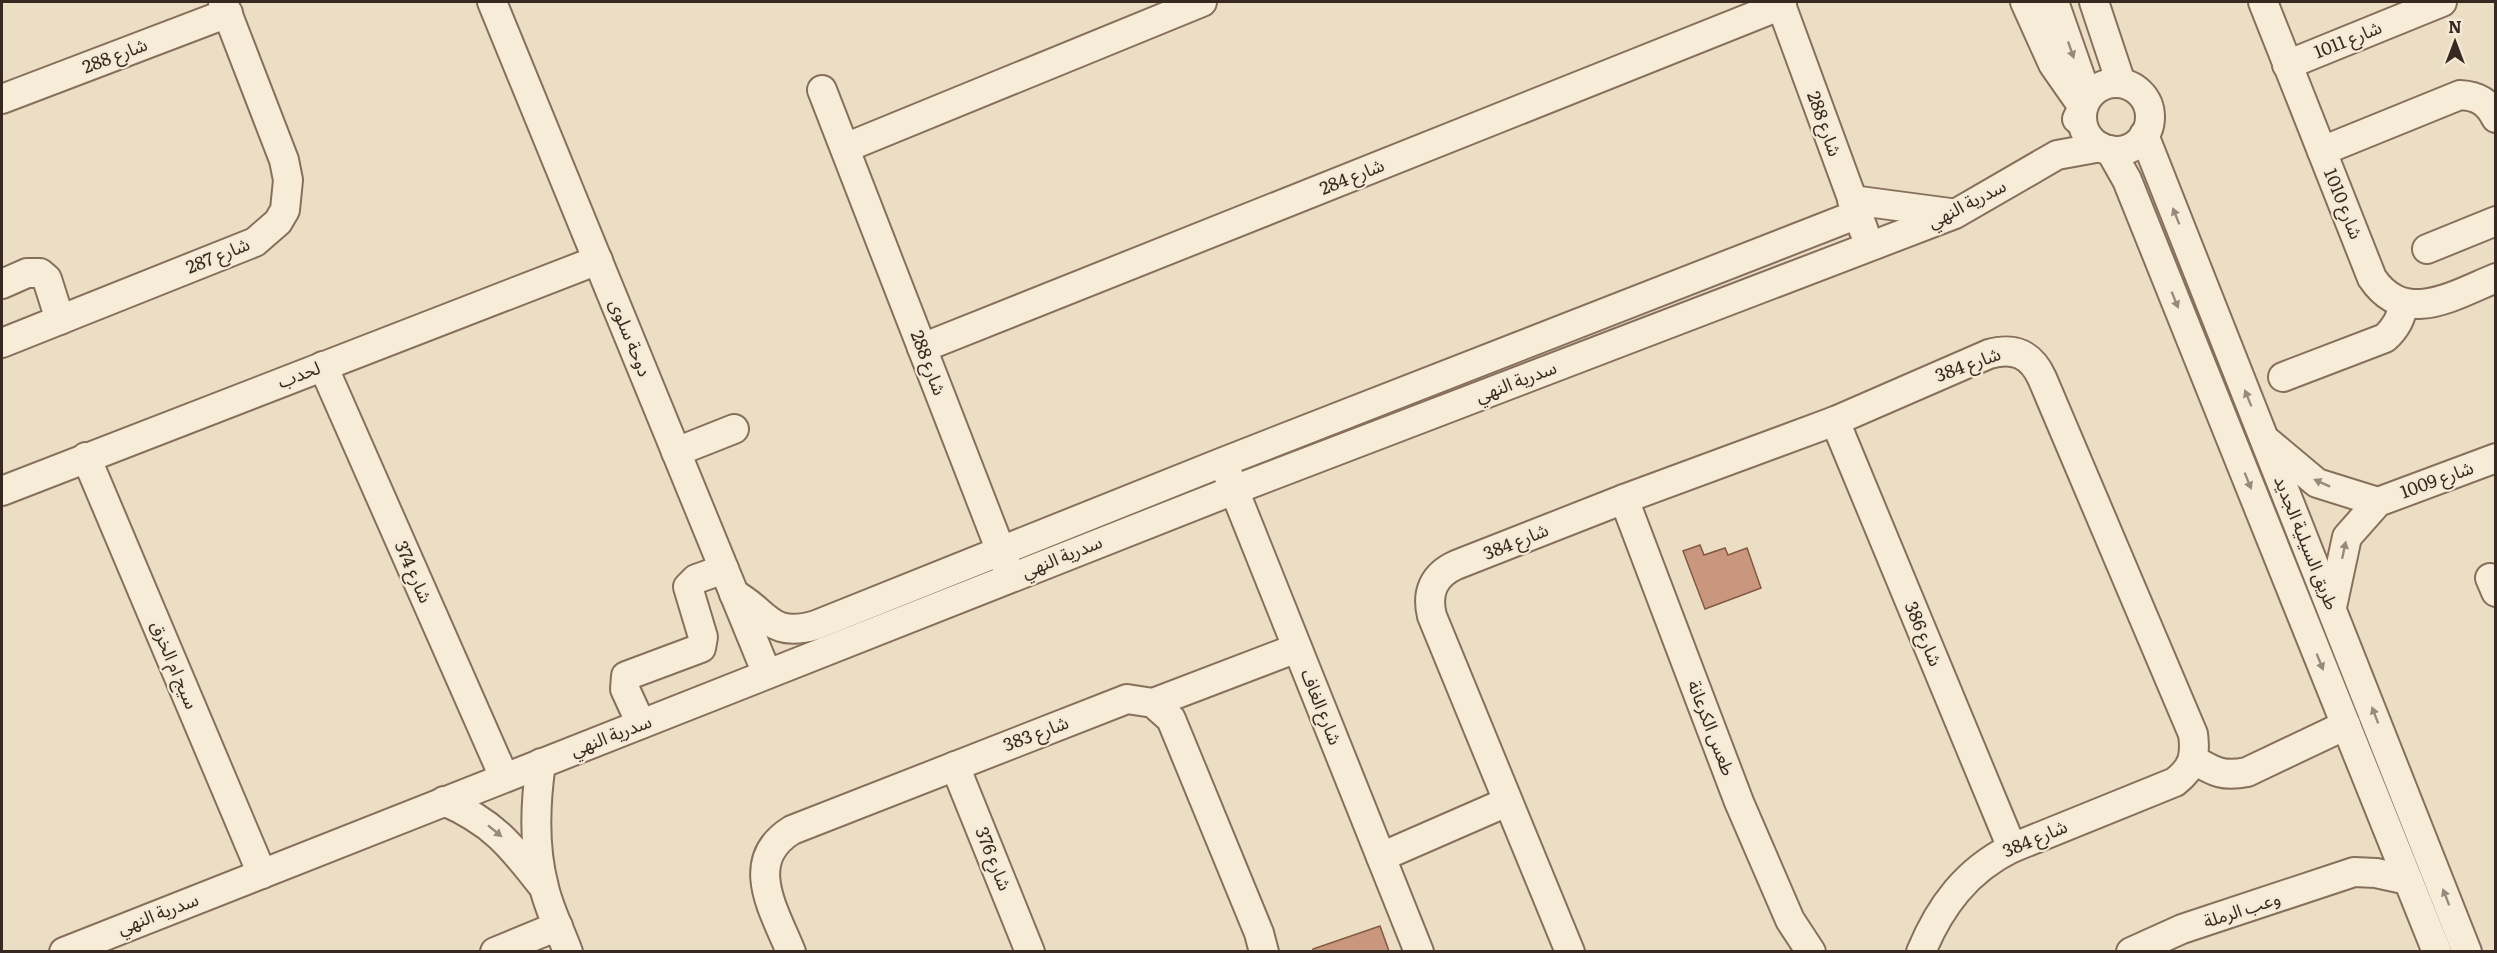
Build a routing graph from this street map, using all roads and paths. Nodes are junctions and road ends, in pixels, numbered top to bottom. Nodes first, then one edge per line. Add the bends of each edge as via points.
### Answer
1 (1202, 2) edge
2 (2025, 2) edge
3 (2054, 2) edge
4 (2094, 2) edge
5 (2263, 2) edge
6 (2442, 2) edge
7 (1781, 3) edge
8 (499, 4) edge
9 (226, 7) edge
10 (2287, 65) junction
11 (2121, 83) junction
12 (822, 90) dead end
13 (2, 99) edge
14 (2086, 102) junction
15 (2496, 118) edge
16 (2144, 135) junction
17 (845, 148) junction
18 (2106, 149) junction
19 (2322, 152) junction
20 (2057, 155) junction
21 (1855, 207) junction
22 (1955, 214) junction
23 (2496, 221) edge
24 (1870, 246) junction
25 (2427, 249) dead end
26 (598, 260) junction
27 (2496, 278) edge
28 (2, 284) edge
29 (2404, 303) junction
30 (60, 320) junction
31 (2, 343) edge
32 (922, 348) junction
33 (323, 366) junction
34 (2283, 377) dead end
35 (1835, 421) junction
36 (734, 429) dead end
37 (2265, 440) junction
38 (676, 452) junction
39 (86, 457) junction
40 (2496, 458) edge
41 (1223, 462) junction
42 (1234, 489) junction
43 (2, 491) edge
44 (1624, 499) junction
45 (2378, 502) junction
46 (1001, 551) junction
47 (1011, 578) junction
48 (729, 582) junction
49 (2332, 607) junction
50 (1297, 648) junction
51 (767, 674) junction
52 (1153, 703) junction
53 (641, 724) junction
54 (2346, 725) junction
55 (2194, 760) junction
56 (541, 763) junction
57 (955, 766) junction
58 (504, 777) junction
59 (444, 801) junction
60 (1508, 802) junction
61 (2382, 816) junction
62 (2012, 848) junction
63 (1381, 857) junction
64 (2354, 872) junction
65 (262, 874) junction
66 (2408, 880) junction
67 (544, 888) junction
68 (563, 939) edge
69 (2187, 940) edge
70 (64, 951) edge
71 (495, 951) edge
72 (791, 951) edge
73 (1030, 951) edge
74 (1264, 951) edge
75 (1419, 951) edge
76 (1570, 951) edge
77 (1811, 951) edge
78 (1921, 951) edge
79 (2131, 951) edge
80 (2437, 951) edge
81 (2467, 951) edge

1 - 17 street
2 - 14 street via 2053,63
3 -> 14 street, طريق السيلية الجديد
4 - 11 street
5 - 10 street, شارع 1010
6 - 10 street, شارع 1011
7 - 21 street, شارع 288
7 - 32 street, شارع 284
8 - 26 street, دوحة سلوى
9 - 13 street, شارع 288
9 - 30 street, شارع 287 via 284,160 289,189 285,210 278,222 255,242
10 - 19 street, شارع 1010
11 - 14 street via 2102,86
11 - 16 street, طريق السيلية الجديد via 2145,99 2150,117
12 - 17 street, شارع 288
14 - 18 street, طريق السيلية الجديد via 2082,116 2087,135
14 - 20 street
15 - 19 street via 2482,100 2460,95
16 - 18 street via 2129,148
37 -> 16 street, طريق السيلية الجديد
17 - 32 street, شارع 288
18 - 20 street, سدرية النهي
18 -> 54 street, طريق السيلية الجديد via 2127,180
19 - 29 street, شارع 1010 via 2372,278 2386,293
20 - 22 street, سدرية النهي
21 - 22 street
21 - 24 street, شارع 288
21 - 41 street
22 - 24 street, سدرية النهي
23 - 25 street
24 - 42 street, سدرية النهي
26 - 33 street, لحدب
26 - 38 street, دوحة سلوى
27 - 29 street via 2436,302
28 - 30 street via 27,273 40,273 47,279
29 - 34 street via 2395,329 2385,338
30 - 31 street, شارع 287
32 - 46 street, شارع 288
33 - 39 street, لحدب
33 - 58 street, شارع 374
35 - 44 street, شارع 384
35 - 55 street, شارع 384 via 1989,354 2002,350 2027,356 2037,366 2193,734
35 - 62 street, شارع 386
36 - 38 street
45 -> 37 street, شارع 1009 via 2317,483
37 - 49 street, طريق السيلية الجديد
38 - 48 street, دوحة سلوى
39 - 43 street, لحدب
39 - 65 street, سيج ام الخرق
40 - 45 street, شارع 1009
41 - 42 street, شارع الغاف
41 - 46 street
42 - 47 street, سدرية النهي
42 - 50 street, شارع الغاف
44 - 60 street, شارع 384 via 1456,565 1438,576 1429,595 1432,616
44 - 77 street, طعس الكرعانة via 1739,802 1790,920
49 -> 45 street, شارع 1009 via 2347,537
46 - 47 street, شارع 288
46 - 48 street via 804,629 767,622
47 - 51 street, سدرية النهي
48 - 51 street, دوحة سلوى
48 - 53 street via 696,579 688,587 704,637 701,648 626,676 625,689
81 -> 49 street, طريق السيلية الجديد
50 - 52 street
50 - 63 street, شارع الغاف
51 - 53 street, سدرية النهي
52 - 57 street, شارع 383 via 1127,699 1114,703
52 - 74 street via 1167,714 1177,730
53 - 56 street, سدرية النهي
54 - 55 street via 2232,775 2216,772
54 - 61 street, طريق السيلية الجديد
55 - 62 street, شارع 384 via 2175,782
56 - 58 street, سدرية النهي
56 - 67 street via 536,838
57 - 72 street, شارع 383 via 792,830 776,841 764,876
57 - 73 street, شارع 376
58 - 59 street, سدرية النهي
59 - 65 street, سدرية النهي
59 -> 67 street via 496,831
60 - 63 street
60 - 76 street, شارع 384
61 - 64 street via 2376,840
61 - 66 street, طريق السيلية الجديد
62 - 78 street, شارع 384 via 1984,864 1952,896
63 - 75 street, شارع الغاف
64 - 66 street, وعب الرملة
64 - 69 street, وعب الرملة
65 - 70 street, سدرية النهي
66 - 80 street, طريق السيلية الجديد
67 - 68 street
68 - 71 street
69 - 79 street, وعب الرملة

